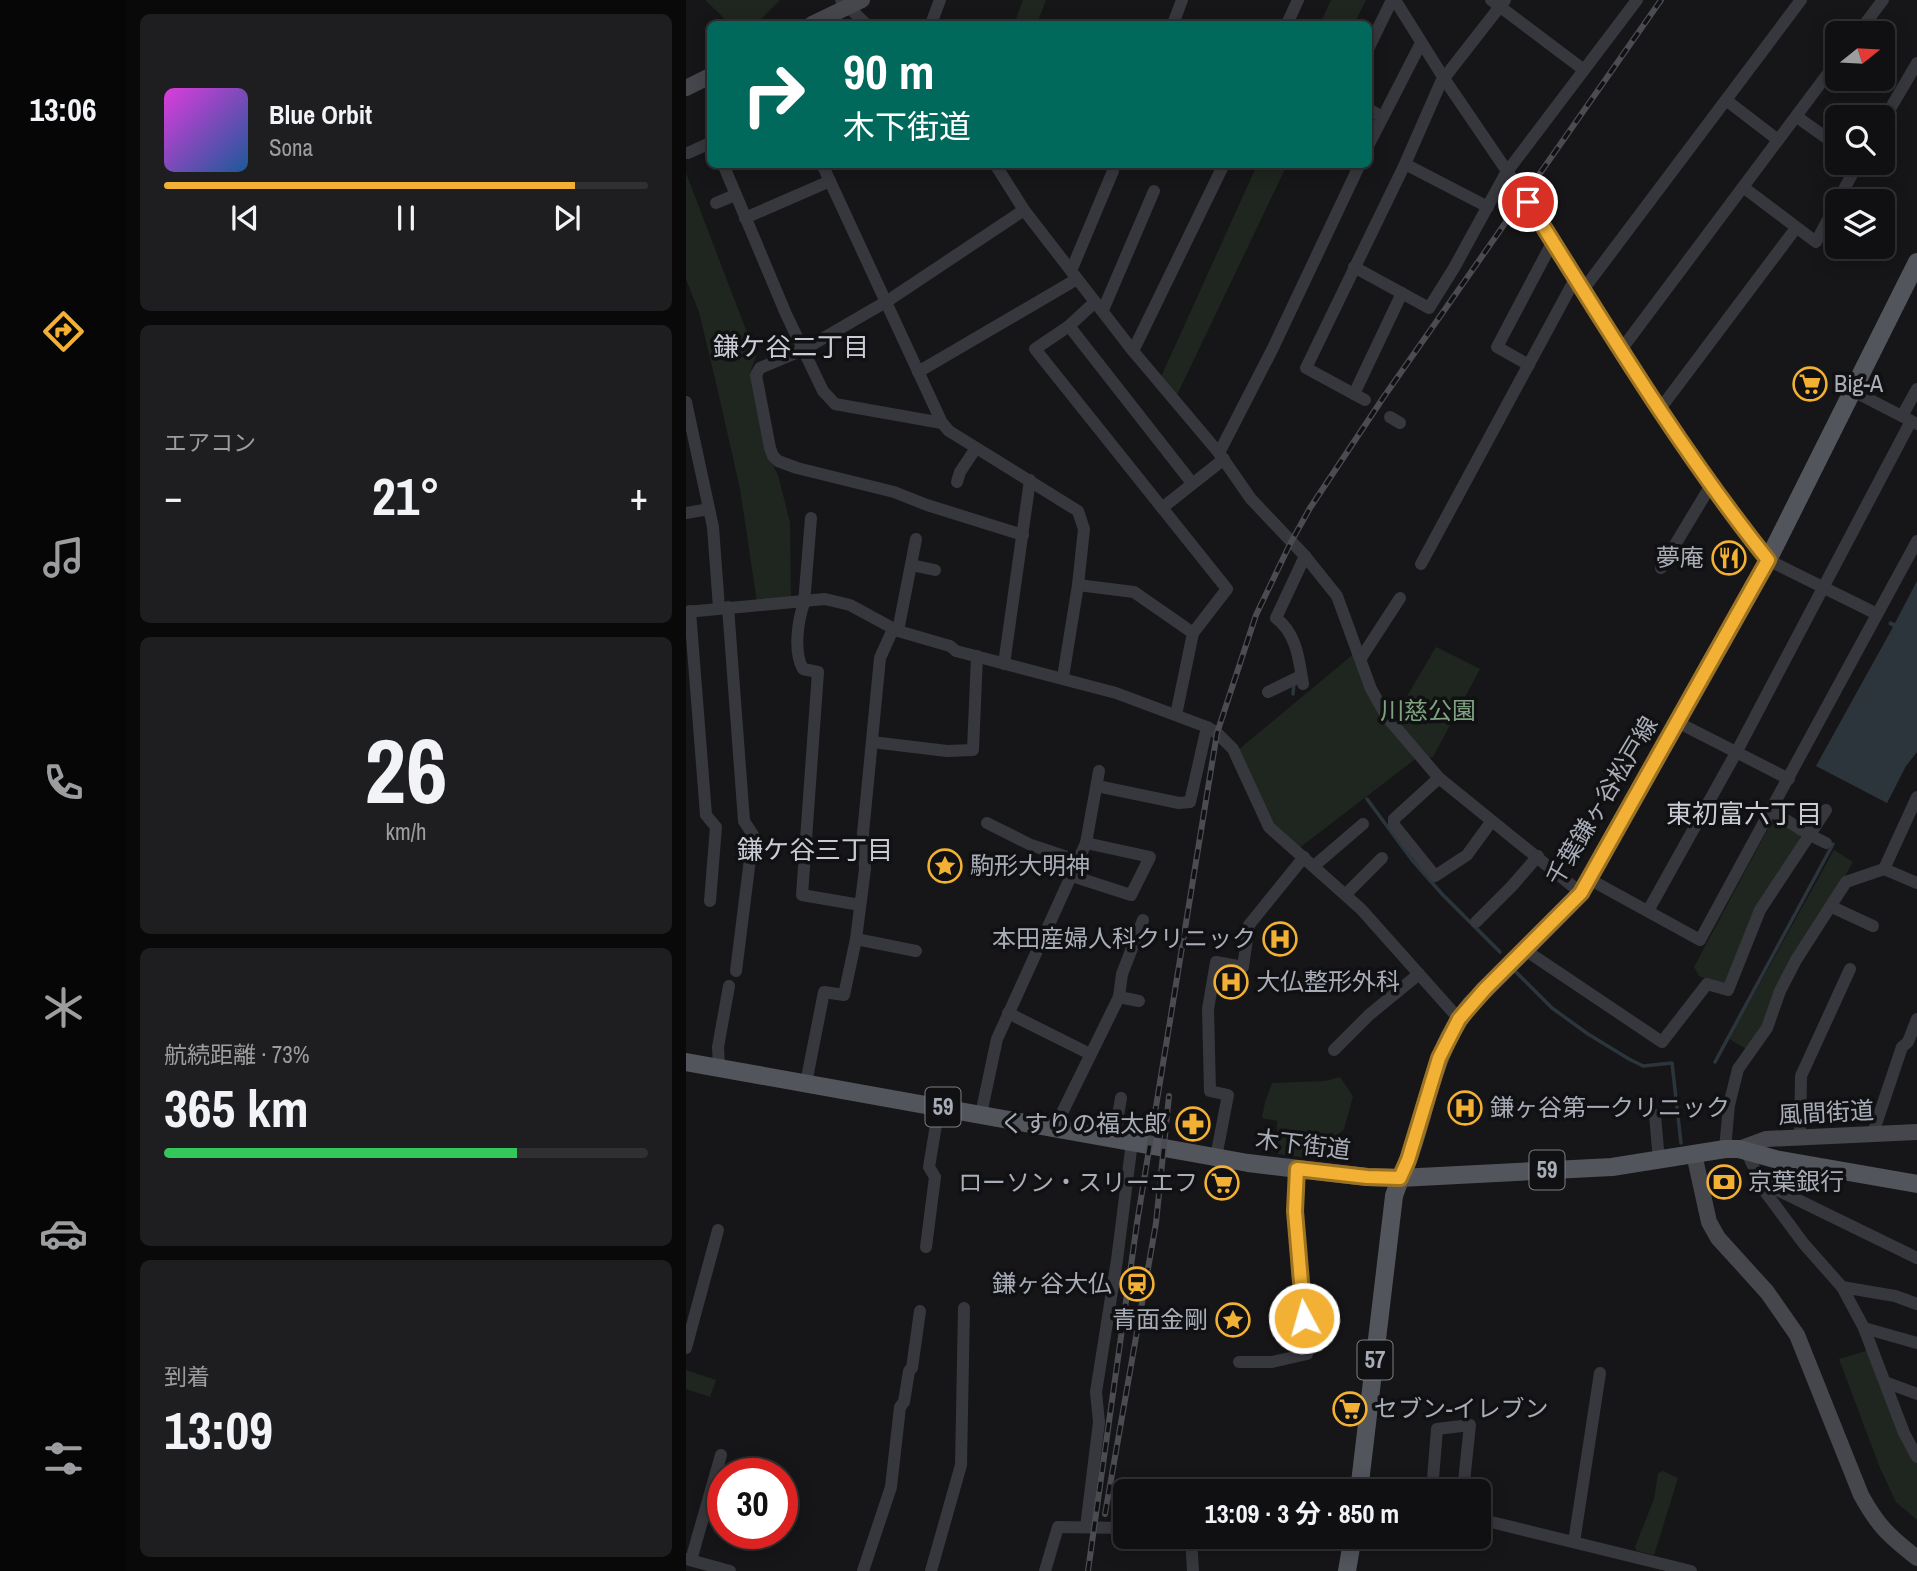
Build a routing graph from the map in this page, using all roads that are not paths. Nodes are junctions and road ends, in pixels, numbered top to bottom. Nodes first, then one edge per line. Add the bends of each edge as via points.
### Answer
1 (940, 0) edge
2 (1182, 0) edge
3 (1298, 0) edge
4 (1394, 0) edge
5 (1637, 0) edge
6 (1801, 0) edge
7 (1882, 0) edge
8 (850, 2) edge
9 (1499, 2) edge
10 (817, 21) edge
11 (864, 21) edge
12 (932, 21) edge
13 (1174, 21) edge
14 (1288, 21) edge
15 (1866, 21) edge
16 (1372, 41) edge
17 (1421, 43) junction
18 (1917, 63) edge
19 (1584, 71) junction
20 (707, 78) edge
21 (1825, 78) edge
22 (1445, 80) junction
23 (686, 88) edge
24 (1726, 100) junction
25 (1892, 105) edge
26 (1372, 111) edge
27 (1383, 117) junction
28 (1797, 117) junction
29 (1825, 137) edge
30 (1372, 138) edge
31 (1778, 140) junction
32 (707, 144) edge
33 (688, 153) dead end
34 (1405, 164) junction
35 (725, 168) edge
36 (824, 168) edge
37 (997, 168) edge
38 (1222, 168) edge
39 (1358, 168) edge
40 (1113, 171) dead end
41 (1506, 173) junction
42 (1852, 175) edge
43 (830, 181) junction
44 (1743, 187) junction
45 (1154, 191) dead end
46 (735, 195) junction
47 (716, 203) dead end
48 (1488, 207) junction
49 (1024, 211) junction
50 (745, 218) junction
51 (1796, 228) junction
52 (1553, 241) junction
53 (1917, 262) edge
54 (1354, 267) junction
55 (1074, 275) junction
56 (1576, 279) junction
57 (1583, 290) junction
58 (1402, 293) junction
59 (885, 301) junction
60 (1099, 306) junction
61 (1069, 326) junction
62 (803, 350) junction
63 (1621, 350) junction
64 (1133, 351) junction
65 (1529, 365) junction
66 (918, 372) junction
67 (1917, 389) edge
68 (1853, 391) junction
69 (686, 402) edge
70 (1660, 410) junction
71 (1910, 421) edge
72 (942, 423) junction
73 (689, 430) edge
74 (976, 448) junction
75 (1222, 456) junction
76 (700, 470) junction
77 (686, 472) edge
78 (1030, 480) junction
79 (957, 482) dead end
80 (1192, 483) junction
81 (1711, 485) junction
82 (1162, 508) junction
83 (709, 509) junction
84 (686, 513) edge
85 (811, 517) dead end
86 (1023, 536) junction
87 (916, 539) dead end
88 (1917, 541) edge
89 (1305, 556) junction
90 (1768, 560) junction
91 (1421, 564) dead end
92 (911, 565) junction
93 (1661, 568) dead end
94 (935, 570) dead end
95 (1078, 585) junction
96 (1822, 587) junction
97 (1400, 598) dead end
98 (804, 603) junction
99 (723, 608) junction
100 (688, 611) edge
101 (1877, 614) junction
102 (896, 630) junction
103 (1193, 633) junction
104 (977, 656) junction
105 (1361, 658) junction
106 (1004, 664) junction
107 (1063, 677) junction
108 (1268, 692) dead end
109 (1176, 715) junction
110 (1677, 722) junction
111 (1207, 727) junction
112 (872, 742) junction
113 (1737, 751) junction
114 (1099, 771) dead end
115 (1439, 778) junction
116 (1789, 779) junction
117 (1097, 786) junction
118 (1917, 797) edge
119 (1826, 810) dead end
120 (1772, 811) junction
121 (1491, 822) junction
122 (988, 823) dead end
123 (1363, 824) dead end
124 (1911, 825) edge
125 (1808, 834) junction
126 (1086, 843) junction
127 (1826, 843) dead end
128 (1538, 856) junction
129 (1382, 858) dead end
130 (1079, 861) junction
131 (1309, 862) junction
132 (1884, 869) junction
133 (1072, 876) junction
134 (1917, 883) edge
135 (1585, 886) junction
136 (1346, 894) junction
137 (710, 901) dead end
138 (860, 905) junction
139 (1832, 906) junction
140 (1648, 911) junction
141 (1143, 920) dead end
142 (1476, 922) dead end
143 (1874, 926) dead end
144 (856, 939) junction
145 (916, 951) dead end
146 (1515, 959) junction
147 (1850, 969) dead end
148 (736, 971) dead end
149 (1419, 974) junction
150 (729, 986) dead end
151 (1119, 997) junction
152 (1139, 1001) dead end
153 (1008, 1013) junction
154 (1459, 1019) junction
155 (1917, 1019) edge
156 (1334, 1050) dead end
157 (1090, 1054) junction
158 (686, 1062) edge
159 (719, 1067) junction
160 (806, 1083) junction
161 (1121, 1098) dead end
162 (939, 1107) junction
163 (981, 1114) junction
164 (1655, 1115) dead end
165 (1055, 1127) junction
166 (1917, 1132) edge
167 (1874, 1133) junction
168 (1800, 1137) junction
169 (1123, 1140) junction
170 (1737, 1150) junction
171 (1694, 1154) junction
172 (1216, 1157) junction
173 (1659, 1161) junction
174 (1297, 1169) junction
175 (1400, 1178) junction
176 (1761, 1182) junction
177 (1917, 1184) edge
178 (718, 1230) dead end
179 (926, 1247) dead end
180 (1917, 1258) edge
181 (1842, 1286) junction
182 (1917, 1304) edge
183 (964, 1308) dead end
184 (920, 1311) dead end
185 (1864, 1328) junction
186 (1917, 1343) edge
187 (686, 1348) edge
188 (1239, 1362) dead end
189 (1600, 1373) dead end
190 (1885, 1382) junction
191 (1917, 1394) edge
192 (721, 1455) dead end
193 (1916, 1455) edge
194 (1363, 1479) edge
195 (1433, 1479) edge
196 (1464, 1479) edge
197 (1491, 1522) edge
198 (1086, 1527) junction
199 (1113, 1528) edge
200 (1574, 1542) junction
201 (1192, 1549) edge
202 (1351, 1549) edge
203 (1917, 1558) edge
204 (688, 1559) edge
205 (730, 1571) edge
206 (863, 1571) edge
207 (931, 1571) edge
208 (1045, 1571) edge
209 (1193, 1571) edge
210 (1347, 1571) edge
211 (1691, 1571) edge

1 - 12 street
2 - 13 street
3 - 14 street
4 - 16 street
4 - 17 street
5 - 19 street
6 - 24 street
7 - 15 street
8 - 10 street
8 - 11 street
9 - 19 street
9 - 22 street
17 - 22 street
17 - 27 street
18 - 25 street
19 - 41 street
20 - 23 street
21 - 28 street
22 - 34 street
22 - 41 street
24 - 31 street
24 - 57 street
26 - 27 street
27 - 30 street
28 - 29 street
28 - 31 street
31 - 44 street
32 - 33 street
34 - 48 street
34 - 54 street
35 - 46 street
36 - 43 street
37 - 49 street
38 - 64 street
39 - 75 street
40 - 55 street
41 - 48 street
41 - 52 street
42 - 51 street via 1816,242
43 - 50 street
43 - 59 street
44 - 51 street
44 - 63 street
45 - 60 street
46 - 47 street
46 - 50 street
48 - 58 street via 1429,308
49 - 55 street
49 - 59 street
50 - 62 street
51 - 70 street
52 - 56 street
52 - 65 street via 1497,347
53 - 68 main road, 千葉鎌ヶ谷松戸線 / 57
54 - 58 street
54 - 58 street via 1306,368 1360,397
55 - 60 street
55 - 66 street
56 - 57 street
56 - 65 street
57 - 63 street
59 - 62 street
59 - 66 street
60 - 61 street
60 - 64 street
61 - 80 street
61 - 82 street via 1035,349
62 - 72 street via 823,391 835,404
62 - 86 street via 760,368 756,375 774,461 894,492
63 - 70 street
64 - 75 street
65 - 91 street
66 - 72 street
67 - 71 street
68 - 71 street
68 - 90 main road, 千葉鎌ヶ谷松戸線 / 57
69 - 73 street
70 - 81 street
71 - 96 street
72 - 74 street
73 - 76 street
74 - 78 street
74 - 79 street
75 - 80 street
75 - 89 street via 1251,499
76 - 77 street
76 - 83 street
78 - 86 street
78 - 95 street via 1077,512 1084,529
80 - 82 street
81 - 90 street
81 - 93 street
82 - 103 street via 1227,589
83 - 84 street
83 - 99 street
85 - 98 street
86 - 106 street
87 - 92 street
88 - 101 street
89 - 105 street via 1337,596
89 - 108 street via 1276,618 1295,643 1302,680
90 - 96 street
90 - 110 main road, 千葉鎌ヶ谷松戸線 / 57
92 - 94 street
92 - 102 street
95 - 103 street via 1134,592
95 - 107 street
96 - 101 street
96 - 113 street
97 - 105 street
98 - 99 street
98 - 102 street via 825,599 850,605
98 - 138 street via 799,662 803,669 818,672 802,895
99 - 100 street
99 - 148 street via 744,821 753,835
100 - 137 street via 706,815 716,827
101 - 116 street
102 - 104 street
102 - 112 street via 880,658
103 - 109 street
104 - 106 street
104 - 112 street via 973,750
105 - 115 street via 1387,717
106 - 107 street
107 - 109 street
109 - 111 street
110 - 113 street
110 - 135 main road, 千葉鎌ヶ谷松戸線 / 57
111 - 117 street via 1190,802
111 - 131 street via 1233,749 1269,827
112 - 138 street
113 - 116 street
113 - 140 street
114 - 117 street
115 - 121 street
115 - 121 street via 1394,819 1394,825 1435,876 1466,855
116 - 120 street
117 - 126 street
118 - 124 street
119 - 125 street
120 - 125 street
120 - 140 street via 1700,940
121 - 128 street
122 - 130 street via 1031,845
123 - 131 street
124 - 132 street
125 - 127 street
125 - 146 street via 1760,910 1728,990 1707,984 1662,1042
126 - 130 street
126 - 133 street via 1150,857 1131,895
128 - 135 street
128 - 142 street
129 - 136 street
130 - 133 street
131 - 136 street
131 - 172 street via 1249,925 1243,967 1216,962 1208,1009 1210,1091 1227,1095
132 - 134 street
132 - 139 street via 1846,882
133 - 153 street
135 - 140 street
135 - 146 main road, 千葉鎌ヶ谷松戸線 / 57
136 - 149 street
138 - 144 street
139 - 143 street
139 - 170 street via 1796,960 1767,1028 1738,1069 1729,1105
141 - 151 street via 1116,980
144 - 145 street
144 - 160 street via 844,995 824,992
146 - 154 main road, 千葉鎌ヶ谷松戸線 / 57
147 - 168 street via 1801,1076
149 - 154 street
149 - 156 street
150 - 159 street
151 - 152 street
151 - 157 street
153 - 157 street
153 - 163 street via 997,1039
154 - 175 main road, 千葉鎌ヶ谷松戸線 / 57 via 1439,1058
155 - 167 street via 1902,1047
157 - 165 street
158 - 159 main road, 木下街道 / 59
159 - 160 main road, 木下街道 / 59
160 - 162 main road, 木下街道 / 59
161 - 169 street
162 - 163 main road, 木下街道 / 59
162 - 179 street via 929,1167 935,1177
163 - 165 main road, 木下街道 / 59
164 - 173 street
165 - 169 main road, 木下街道 / 59
166 - 167 street, 風間街道
167 - 168 street, 風間街道
168 - 170 street, 風間街道 via 1766,1139
169 - 172 main road, 木下街道 / 59
169 - 198 street via 1117,1259 1097,1392 1099,1422
170 - 171 main road, 木下街道 / 59
170 - 176 street
170 - 177 main road, 木下街道 / 59
171 - 173 main road, 木下街道 / 59
171 - 203 street via 1709,1222 1783,1311 1867,1507 1886,1534
172 - 174 main road, 木下街道 / 59
173 - 175 main road, 木下街道 / 59
174 - 175 main road, 木下街道 / 59
174 - 188 street via 1295,1211 1307,1354 1272,1362
175 - 194 main road, 千葉鎌ヶ谷松戸線 / 57 via 1394,1196
176 - 180 street
176 - 181 street via 1804,1244
178 - 187 street
181 - 182 street
181 - 185 street
183 - 207 street via 961,1465
184 - 206 street via 912,1368 900,1407 891,1487
185 - 186 street
185 - 190 street
189 - 200 street
190 - 191 street
190 - 193 street
192 - 204 street
195 - 196 street via 1437,1429 1470,1425
197 - 200 street
198 - 199 street
198 - 208 street via 1058,1527
200 - 211 street
201 - 209 street
202 - 210 main road
204 - 205 street

